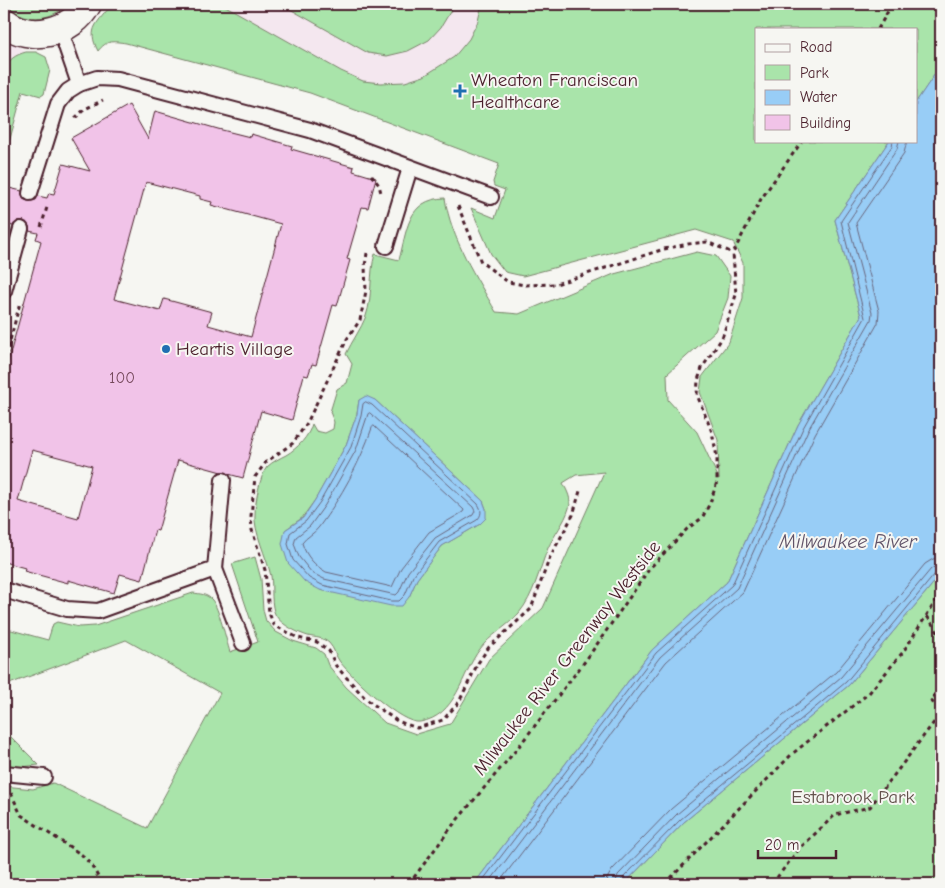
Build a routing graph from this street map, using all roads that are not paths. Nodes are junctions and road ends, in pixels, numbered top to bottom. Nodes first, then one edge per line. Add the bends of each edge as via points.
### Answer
1 (87, 4) edge
2 (4, 22) edge
3 (60, 29) junction
4 (79, 84) junction
5 (410, 168) junction
6 (30, 194) dead end
7 (491, 197) dead end
8 (21, 229) dead end
9 (386, 246) dead end
10 (4, 291) edge
11 (223, 480) dead end
12 (215, 569) junction
13 (4, 590) edge
14 (243, 644) dead end
15 (4, 773) edge
16 (44, 777) dead end

1 - 3 street via 75,20
2 - 3 street via 25,32
3 - 4 lane
4 - 5 lane via 97,78 118,79 310,130
4 - 6 lane via 68,91 58,104
5 - 7 lane
5 - 9 lane
8 - 10 lane
11 - 12 lane
12 - 13 lane via 98,611 67,609
12 - 14 lane
15 - 16 lane

